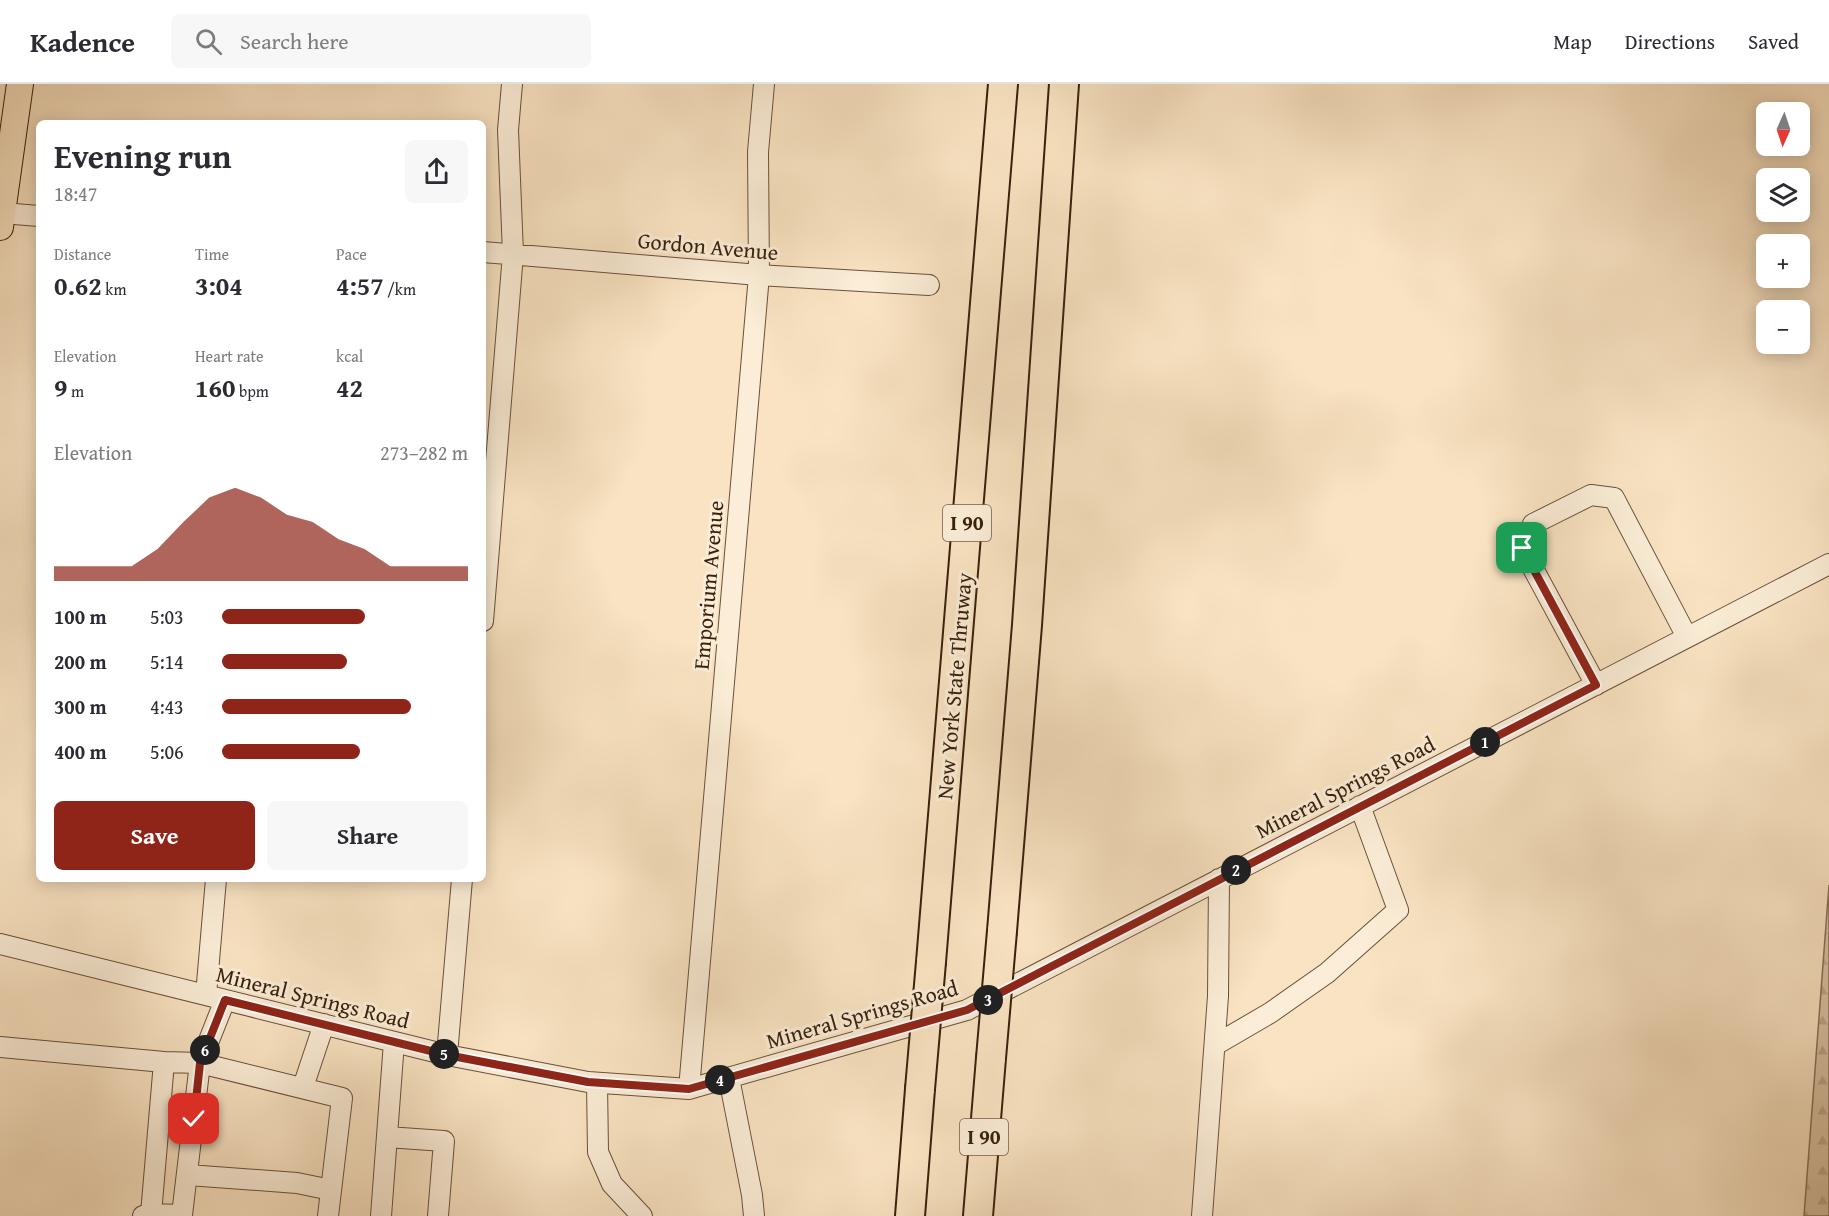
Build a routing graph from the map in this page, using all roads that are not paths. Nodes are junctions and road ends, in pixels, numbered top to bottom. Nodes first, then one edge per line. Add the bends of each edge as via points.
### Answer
1 (20, 84) edge
2 (512, 84) edge
3 (764, 84) edge
4 (1003, 84) edge
5 (1064, 84) edge
6 (7, 124) edge
7 (2, 186) edge
8 (36, 216) edge
9 (1, 220) edge
10 (486, 252) edge
11 (513, 254) junction
12 (759, 275) junction
13 (929, 285) dead end
14 (1829, 564) edge
15 (486, 584) edge
16 (1687, 637) junction
17 (1596, 685) junction
18 (1360, 806) junction
19 (1219, 879) junction
20 (216, 882) edge
21 (462, 882) edge
22 (0, 944) edge
23 (216, 997) junction
24 (324, 1024) junction
25 (394, 1042) junction
26 (1215, 1045) junction
27 (0, 1047) edge
28 (447, 1055) junction
29 (164, 1062) junction
30 (200, 1063) junction
31 (729, 1078) junction
32 (597, 1083) junction
33 (303, 1088) junction
34 (689, 1089) junction
35 (387, 1137) junction
36 (188, 1175) junction
37 (331, 1190) junction
38 (147, 1215) edge
39 (182, 1216) edge
40 (328, 1216) edge
41 (381, 1216) edge
42 (438, 1216) edge
43 (642, 1216) edge
44 (754, 1216) edge
45 (910, 1216) edge
46 (978, 1216) edge
47 (1202, 1216) edge

1 - 6 main road
2 - 11 street via 508,130
3 - 12 street, Emporium Avenue via 758,152
4 - 45 highway, New York State Thruway / I 90, bridge
5 - 46 highway, I 90, bridge via 1027,625
6 - 7 main road
7 - 9 main road
8 - 9 street
10 - 11 street, Gordon Avenue
11 - 12 street, Gordon Avenue
11 - 15 street
12 - 13 street, Gordon Avenue
12 - 34 street, Emporium Avenue
14 - 16 street, Mineral Springs Road
16 - 17 street, Mineral Springs Road
16 - 17 street via 1614,498 1590,495 1533,524 1522,548
17 - 18 street, Mineral Springs Road
18 - 19 street, Mineral Springs Road
18 - 26 street via 1398,910 1327,973
19 - 26 street
19 - 31 street, Mineral Springs Road via 967,1010
20 - 23 street
21 - 28 street
22 - 23 street, Mineral Springs Road
23 - 24 street, Mineral Springs Road
23 - 30 street
24 - 25 street, Mineral Springs Road
24 - 33 street
25 - 28 street, Mineral Springs Road
25 - 35 street
26 - 47 street
27 - 29 street
28 - 32 street, Mineral Springs Road
29 - 30 street
29 - 38 street
30 - 33 street
30 - 36 street
31 - 34 street, Mineral Springs Road
31 - 44 street
32 - 34 street, Mineral Springs Road
32 - 43 street via 597,1152 612,1184
33 - 37 street via 342,1098
35 - 41 street
35 - 42 street via 444,1141
36 - 37 street
36 - 39 street
37 - 40 street
38 - 39 street

